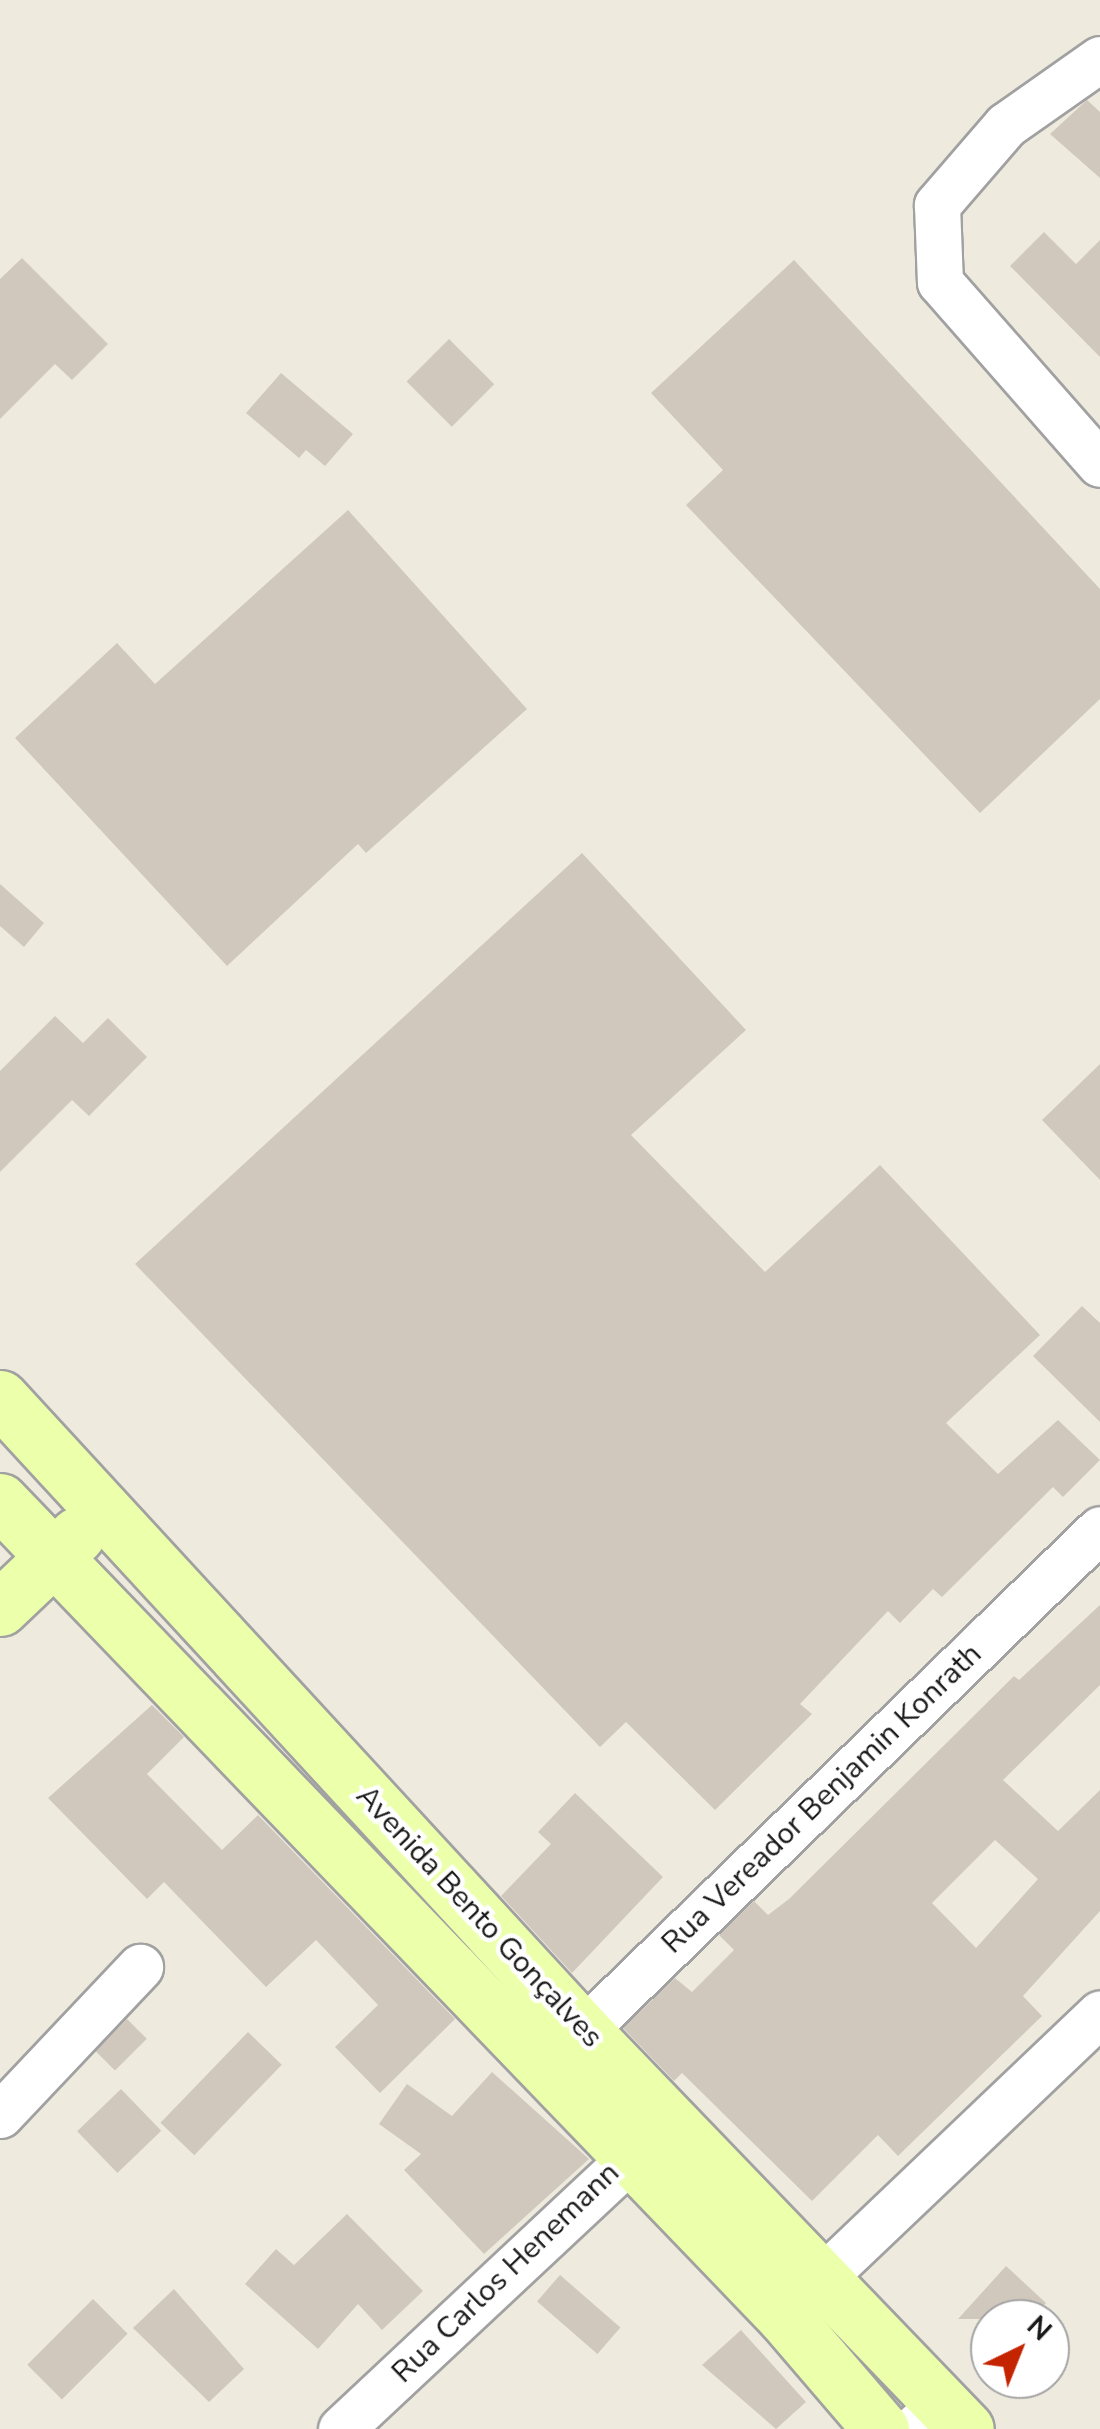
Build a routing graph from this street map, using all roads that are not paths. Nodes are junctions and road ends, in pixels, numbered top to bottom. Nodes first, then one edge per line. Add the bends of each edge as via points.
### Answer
1 (1100, 59) edge
2 (1100, 464) edge
3 (0, 1398) edge
4 (87, 1491) junction
5 (1100, 1529) edge
6 (18, 1530) edge
7 (0, 1608) edge
8 (380, 1810) junction
9 (338, 1856) junction
10 (140, 1967) dead end
11 (1100, 2012) edge
12 (583, 2032) junction
13 (544, 2068) junction
14 (0, 2115) edge
15 (674, 2121) junction
16 (628, 2157) junction
17 (821, 2276) junction
18 (784, 2316) junction
19 (941, 2420) edge
20 (342, 2429) edge
21 (881, 2429) edge

1 - 2 street via 1006,125 937,205 940,282
3 - 4 main road, Avenida Bento Gonçalves
4 - 6 main road
4 - 8 main road, Avenida Bento Gonçalves
5 - 12 street, Rua Vereador Benjamin Konrath
6 - 7 main road
6 - 9 main road, Avenida Bento Gonçalves
8 - 9 main road
8 - 12 main road, Avenida Bento Gonçalves
9 - 13 main road, Avenida Bento Gonçalves
10 - 14 street
11 - 17 street
12 - 13 street, Rua Vereador Benjamin Konrath
12 - 15 main road, Avenida Bento Gonçalves
13 - 16 main road, Avenida Bento Gonçalves
15 - 16 street, Rua Carlos Henemann
15 - 17 main road, Avenida Bento Gonçalves
16 - 18 main road, Avenida Bento Gonçalves
16 - 20 street, Rua Carlos Henemann
17 - 18 street
17 - 19 main road, Avenida Bento Gonçalves
18 - 21 main road, Avenida Bento Gonçalves

